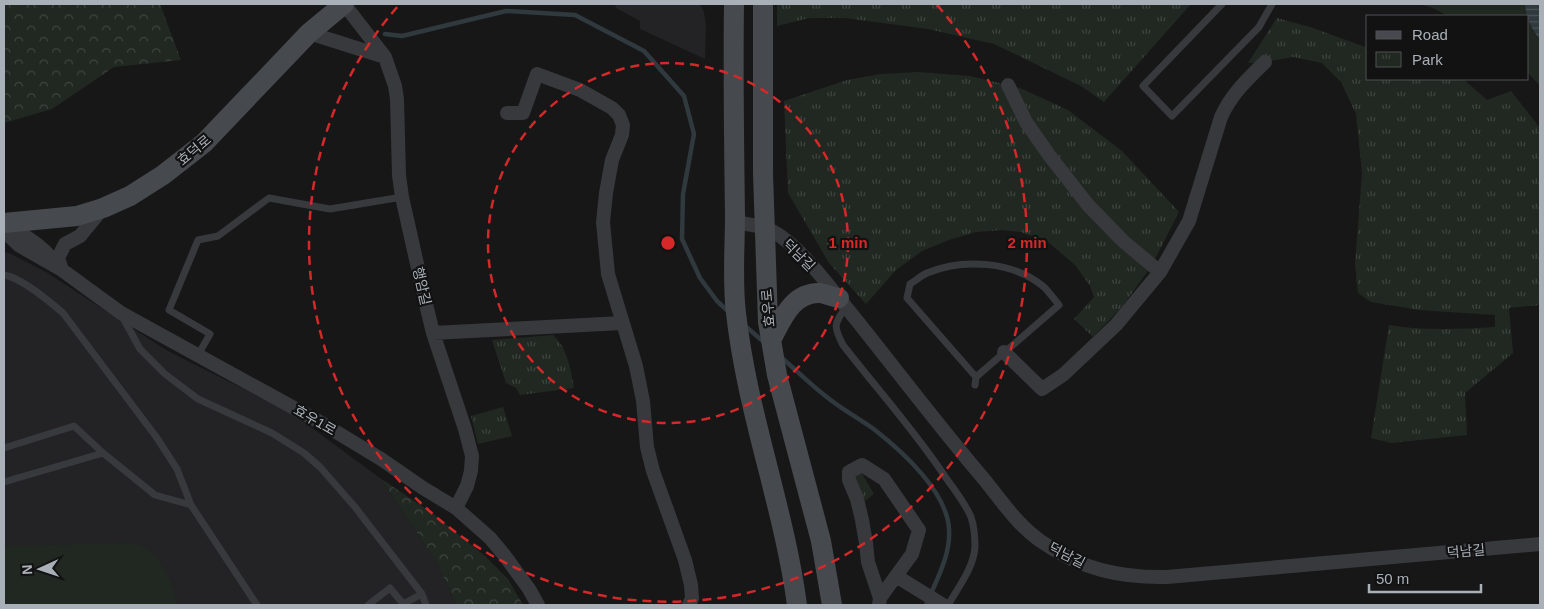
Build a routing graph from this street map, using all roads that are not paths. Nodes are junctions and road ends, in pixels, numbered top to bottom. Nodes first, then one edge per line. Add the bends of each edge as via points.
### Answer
1 (344, 4) edge
2 (734, 4) edge
3 (763, 4) edge
4 (1222, 4) edge
5 (1272, 4) edge
6 (309, 33) junction
7 (385, 57) junction
8 (1265, 62) dead end
9 (1008, 85) dead end
10 (507, 113) dead end
11 (402, 198) junction
12 (103, 208) junction
13 (735, 222) junction
14 (4, 224) edge
15 (766, 229) junction
16 (62, 270) junction
17 (1160, 272) junction
18 (4, 275) edge
19 (843, 303) junction
20 (121, 313) junction
21 (622, 323) junction
22 (434, 333) junction
23 (771, 340) junction
24 (1004, 352) junction
25 (198, 355) junction
26 (976, 377) junction
27 (975, 385) dead end
28 (4, 448) edge
29 (103, 453) junction
30 (4, 482) edge
31 (191, 504) junction
32 (456, 508) junction
33 (1540, 544) edge
34 (896, 576) junction
35 (422, 594) junction
36 (879, 602) edge
37 (404, 604) edge
38 (943, 604) edge
39 (257, 605) edge
40 (368, 605) edge
41 (426, 605) edge
42 (538, 605) edge
43 (689, 605) edge
44 (797, 605) edge
45 (832, 605) edge

1 - 6 main road, 효덕로
1 - 7 street, 행암길
2 - 13 main road
3 - 15 main road, 효우로
4 - 5 lane via 1143,86 1172,116 1259,27
6 - 7 street
6 - 12 main road, 효덕로 via 204,143 155,180
7 - 11 street, 행암길 via 397,99
8 - 17 street via 1226,105 1189,221
9 - 17 street via 1026,122 1082,198 1122,240
10 - 21 street via 523,113 538,74 594,97 619,115 622,135 612,160 603,222 608,274
11 - 22 street, 행암길
11 - 25 lane via 330,209 269,198 218,236 198,240 170,310 210,334
12 - 14 main road, 효덕로 via 77,216
12 - 16 street via 80,236 65,244 58,258
13 - 15 street, 덕남길
13 - 44 main road via 736,313 744,368 794,578
14 - 16 street, 효우1로 via 7,234 20,246
15 - 19 street, 덕남길 via 784,238 798,251
15 - 23 main road, 효우로 via 766,286
16 - 20 street, 효우1로
17 - 24 street via 1116,325 1063,375 1042,388
18 - 31 lane via 13,276 63,313 157,438 177,469
19 - 23 main road via 820,293 801,297 788,309
19 - 33 street, 덕남길 via 1020,523 1040,541 1081,564 1102,571 1167,577
19 - 38 lane via 835,327 843,345 934,458 970,516 975,532 975,549 970,566
20 - 25 street, 효우1로
20 - 35 lane via 140,349 165,374 198,398 272,433 320,467 356,507
21 - 22 street
21 - 43 street via 636,366 653,471 691,585
22 - 32 street, 행암길 via 472,456 467,486
23 - 45 main road, 효우로 via 821,541
24 - 26 lane
24 - 26 lane via 1059,305 1043,287 1023,274 1003,267 977,264 951,266 925,274 910,284 907,298
25 - 32 street, 효우1로 via 323,424
26 - 27 lane
28 - 29 lane via 74,426
29 - 30 lane
29 - 31 lane via 155,495
31 - 39 lane
32 - 42 street, 효우1로 via 490,538
34 - 36 street
34 - 36 street via 912,554 918,530 884,479 862,465 849,472 849,480 857,499
34 - 38 street
35 - 37 lane
35 - 41 lane
37 - 40 lane via 390,588

